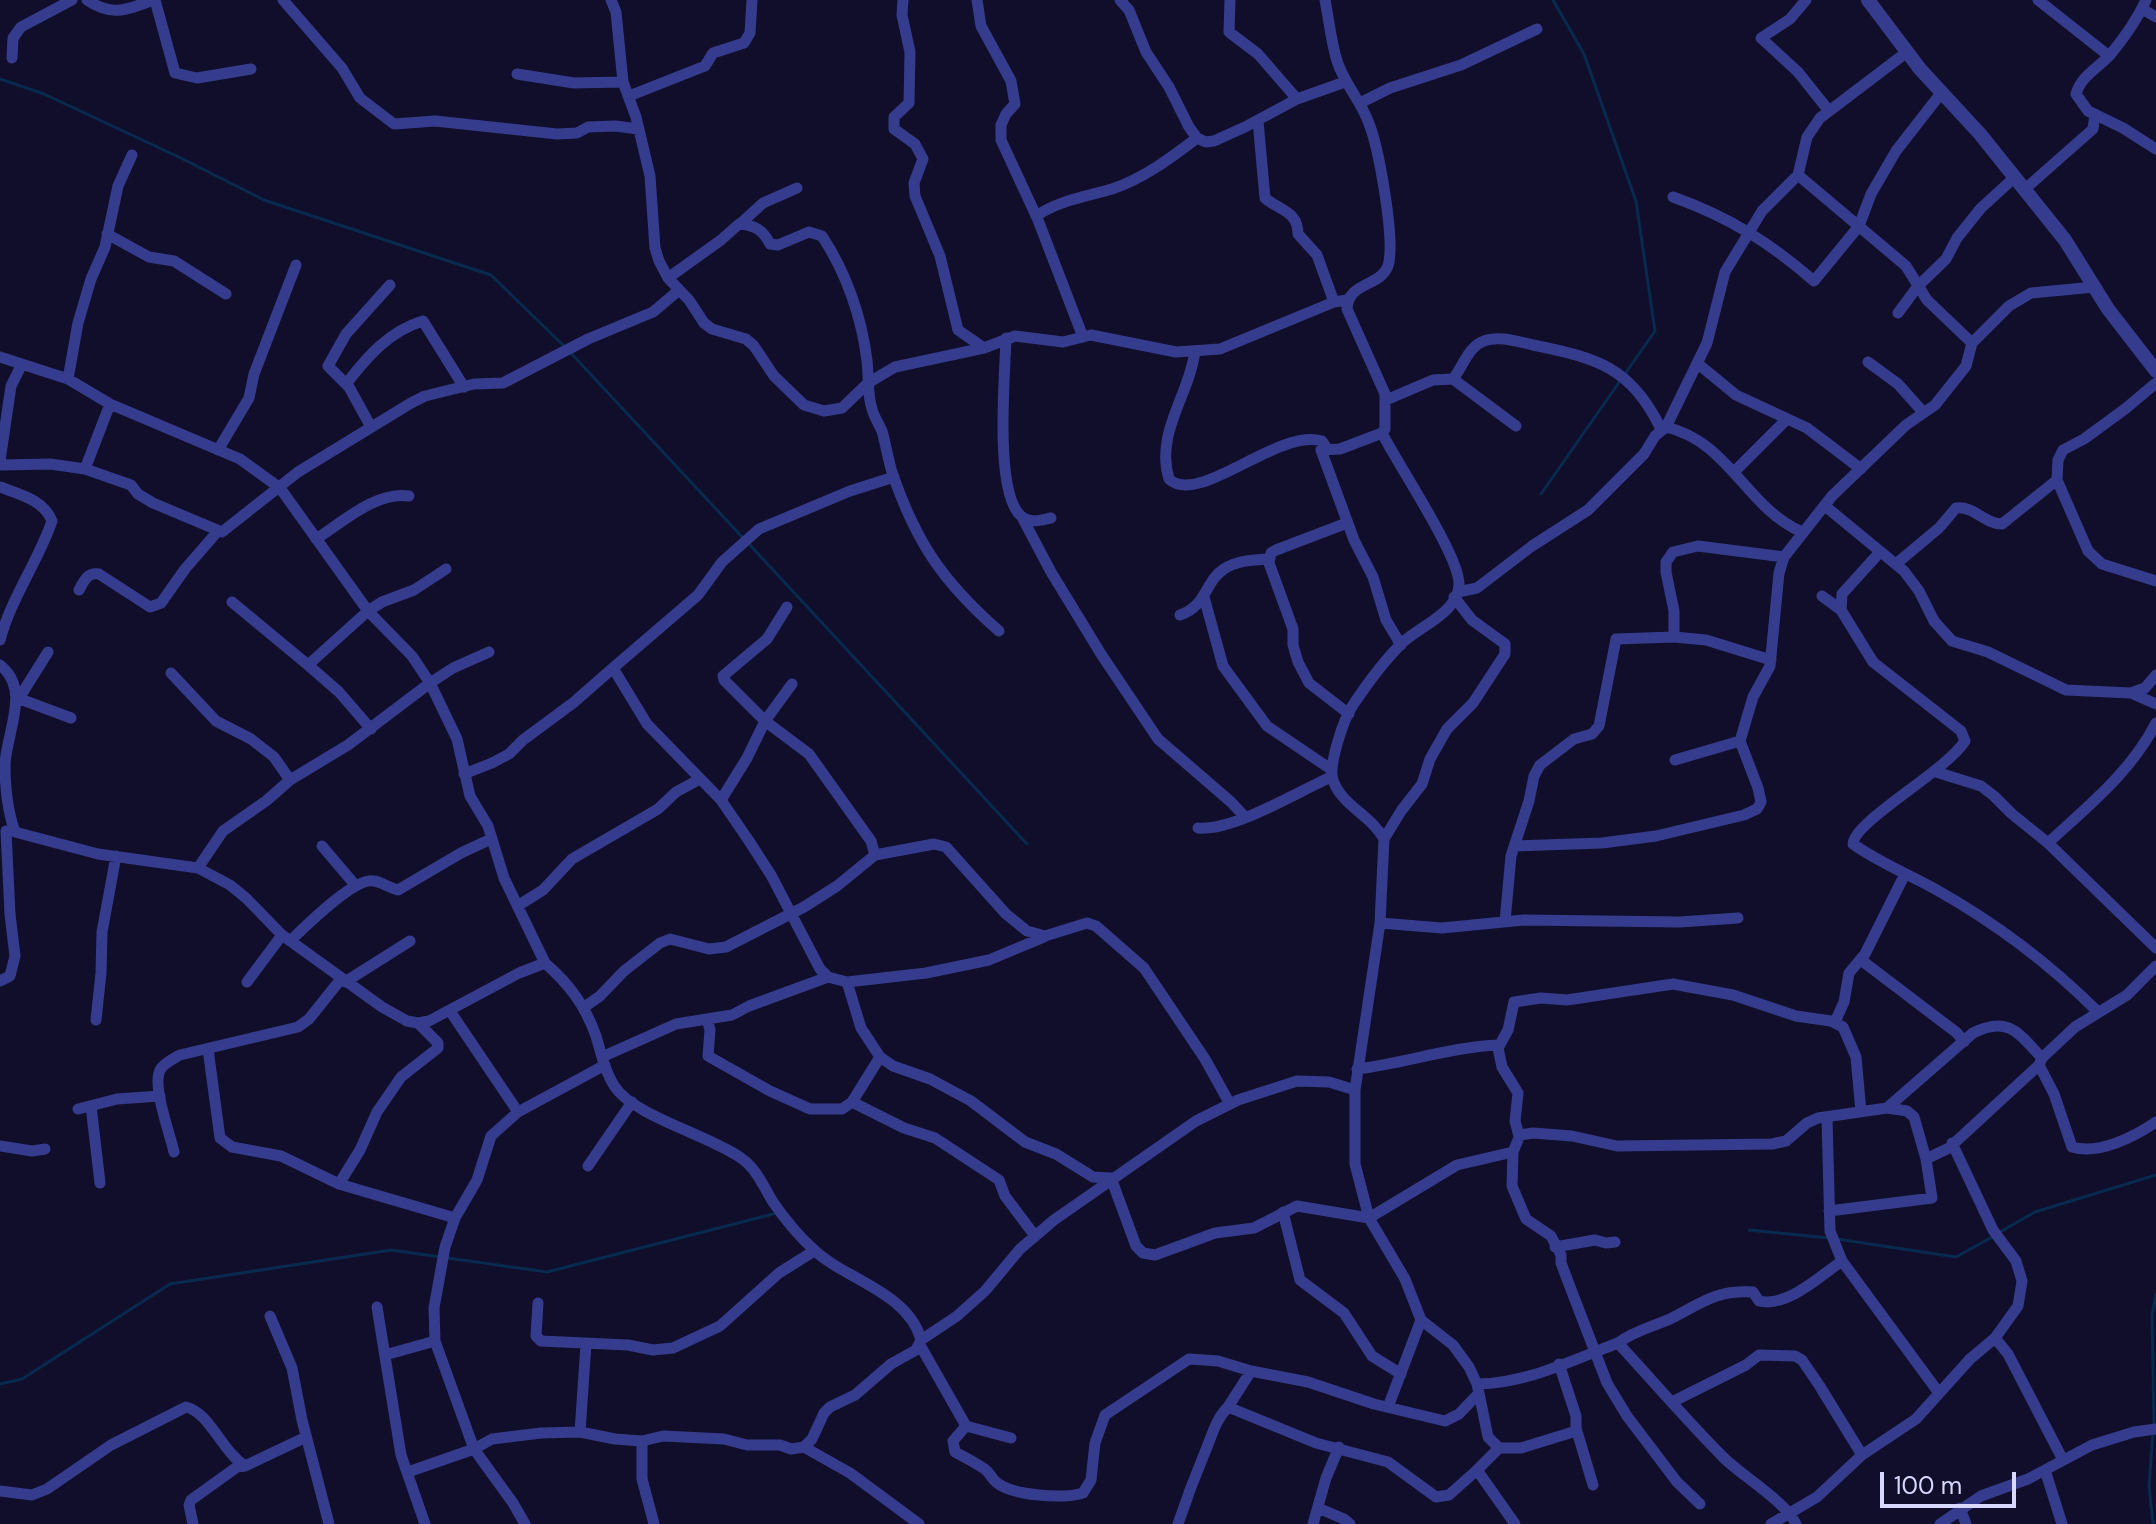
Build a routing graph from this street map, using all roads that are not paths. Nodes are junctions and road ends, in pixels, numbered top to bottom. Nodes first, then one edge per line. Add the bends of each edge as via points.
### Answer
1 (72, 0) edge
2 (87, 0) edge
3 (154, 0) edge
4 (283, 0) edge
5 (611, 0) edge
6 (752, 0) edge
7 (903, 0) edge
8 (977, 0) edge
9 (1120, 0) edge
10 (1230, 0) edge
11 (1325, 0) edge
12 (1806, 0) edge
13 (1868, 0) edge
14 (2038, 0) edge
15 (2144, 4) edge
16 (2156, 17) edge
17 (1537, 29) dead end
18 (1907, 52) junction
19 (2109, 56) junction
20 (12, 58) dead end
21 (251, 69) dead end
22 (517, 74) dead end
23 (623, 82) junction
24 (1345, 82) junction
25 (1942, 92) junction
26 (629, 96) junction
27 (1297, 99) junction
28 (1360, 103) junction
29 (1829, 111) junction
30 (2098, 118) junction
31 (1258, 121) junction
32 (639, 129) junction
33 (1197, 138) junction
34 (2156, 149) edge
35 (132, 155) dead end
36 (1798, 175) junction
37 (2020, 183) junction
38 (797, 188) dead end
39 (1673, 197) dead end
40 (1036, 216) junction
41 (739, 224) junction
42 (1859, 226) junction
43 (1749, 230) junction
44 (107, 234) junction
45 (296, 265) dead end
46 (668, 278) junction
47 (390, 285) dead end
48 (1918, 286) junction
49 (2095, 287) junction
50 (678, 291) junction
51 (226, 294) dead end
52 (1347, 300) junction
53 (1334, 302) junction
54 (1898, 313) dead end
55 (1083, 337) junction
56 (1006, 338) junction
57 (1972, 343) junction
58 (984, 348) junction
59 (1195, 351) junction
60 (0, 357) edge
61 (1868, 362) dead end
62 (1697, 363) junction
63 (21, 366) junction
64 (2156, 371) edge
65 (68, 379) junction
66 (1453, 379) junction
67 (868, 383) junction
68 (2156, 383) edge
69 (346, 384) junction
70 (464, 387) junction
71 (1386, 400) junction
72 (110, 404) junction
73 (1923, 412) junction
74 (1787, 419) junction
75 (1516, 426) dead end
76 (371, 427) junction
77 (1663, 428) junction
78 (1382, 433) junction
79 (218, 450) junction
80 (1321, 450) junction
81 (0, 463) edge
82 (85, 469) junction
83 (1861, 469) junction
84 (1735, 471) junction
85 (894, 477) junction
86 (2057, 480) junction
87 (0, 487) edge
88 (280, 488) junction
89 (409, 496) dead end
90 (1825, 506) junction
91 (1051, 518) dead end
92 (1023, 519) junction
93 (1347, 523) junction
94 (218, 531) junction
95 (1802, 532) junction
96 (316, 539) junction
97 (1880, 552) junction
98 (1784, 557) junction
99 (1269, 559) junction
100 (1897, 563) junction
101 (446, 569) dead end
102 (2156, 581) edge
103 (79, 590) dead end
104 (1456, 594) junction
105 (1822, 596) dead end
106 (1204, 597) junction
107 (232, 602) dead end
108 (787, 607) dead end
109 (1841, 610) junction
110 (368, 611) junction
111 (1180, 615) dead end
112 (999, 631) dead end
113 (1674, 637) junction
114 (0, 640) edge
115 (1401, 645) junction
116 (48, 652) dead end
117 (489, 652) dead end
118 (1771, 660) junction
119 (0, 665) edge
120 (308, 665) junction
121 (613, 668) junction
122 (171, 673) dead end
123 (2153, 678) edge
124 (430, 683) junction
125 (792, 684) dead end
126 (2131, 693) junction
127 (18, 701) junction
128 (2155, 703) edge
129 (1349, 714) junction
130 (71, 718) dead end
131 (765, 721) junction
132 (2156, 723) edge
133 (371, 729) junction
134 (1740, 741) junction
135 (1675, 760) dead end
136 (3, 761) edge
137 (1936, 772) junction
138 (1332, 773) junction
139 (464, 774) junction
140 (700, 779) junction
141 (290, 780) junction
142 (721, 800) junction
143 (1245, 817) junction
144 (1198, 828) dead end
145 (7, 832) edge
146 (491, 839) junction
147 (1384, 839) junction
148 (2048, 843) junction
149 (322, 846) dead end
150 (1514, 846) junction
151 (875, 855) junction
152 (116, 856) junction
153 (198, 868) junction
154 (1905, 874) junction
155 (356, 886) junction
156 (519, 905) junction
157 (790, 913) junction
158 (1738, 918) dead end
159 (1505, 921) junction
160 (1380, 923) junction
161 (1045, 936) junction
162 (286, 938) junction
163 (410, 941) dead end
164 (2156, 948) edge
165 (1861, 960) junction
166 (545, 963) junction
167 (2156, 966) edge
168 (828, 977) junction
169 (0, 981) edge
170 (343, 981) junction
171 (247, 982) dead end
172 (847, 982) junction
173 (583, 1008) junction
174 (450, 1011) junction
175 (2098, 1012) junction
176 (707, 1019) junction
177 (96, 1020) dead end
178 (1835, 1022) junction
179 (418, 1023) junction
180 (1964, 1042) junction
181 (1499, 1045) junction
182 (208, 1049) junction
183 (880, 1057) junction
184 (603, 1061) junction
185 (2041, 1062) junction
186 (1357, 1069) junction
187 (1355, 1090) junction
188 (160, 1096) junction
189 (632, 1102) junction
190 (852, 1102) junction
191 (1230, 1104) junction
192 (91, 1106) junction
193 (1887, 1108) junction
194 (78, 1109) dead end
195 (518, 1112) junction
196 (1861, 1112) junction
197 (1827, 1118) junction
198 (2156, 1122) edge
199 (1519, 1136) junction
200 (1952, 1143) junction
201 (0, 1146) edge
202 (45, 1149) dead end
203 (174, 1152) dead end
204 (1513, 1152) junction
205 (1926, 1159) junction
206 (588, 1166) dead end
207 (1111, 1178) junction
208 (100, 1183) dead end
209 (339, 1184) junction
210 (1829, 1211) junction
211 (1283, 1212) junction
212 (455, 1218) junction
213 (1369, 1218) junction
214 (1035, 1236) junction
215 (1615, 1242) dead end
216 (1555, 1247) junction
217 (814, 1251) junction
218 (1842, 1261) junction
219 (538, 1303) dead end
220 (377, 1307) dead end
221 (270, 1316) dead end
222 (1421, 1320) junction
223 (1995, 1338) junction
224 (435, 1341) junction
225 (920, 1343) junction
226 (1618, 1343) junction
227 (586, 1344) junction
228 (1594, 1352) junction
229 (385, 1355) junction
230 (1559, 1364) junction
231 (1251, 1371) junction
232 (1401, 1374) junction
233 (1478, 1389) junction
234 (1939, 1393) junction
235 (1672, 1402) junction
236 (1228, 1407) junction
237 (1388, 1407) junction
238 (966, 1426) junction
239 (1576, 1428) junction
240 (2150, 1429) edge
241 (580, 1432) junction
242 (306, 1437) junction
243 (1011, 1438) dead end
244 (642, 1441) junction
245 (804, 1447) junction
246 (1339, 1447) junction
247 (1499, 1448) junction
248 (474, 1449) junction
249 (1862, 1455) junction
250 (2063, 1460) junction
251 (245, 1466) junction
252 (1477, 1470) junction
253 (2045, 1470) junction
254 (408, 1472) junction
255 (1593, 1485) dead end
256 (0, 1491) edge
257 (1700, 1504) dead end
258 (1318, 1508) junction
259 (1960, 1508) junction
260 (1787, 1513) junction
261 (193, 1524) edge
262 (329, 1524) edge
263 (425, 1524) edge
264 (525, 1524) edge
265 (654, 1524) edge
266 (919, 1524) edge
267 (1178, 1524) edge
268 (1313, 1524) edge
269 (1350, 1524) edge
270 (1515, 1524) edge
271 (1771, 1524) edge
272 (1796, 1524) edge
273 (1940, 1524) edge
274 (1966, 1524) edge
275 (2062, 1524) edge

1 - 20 street via 21,27 13,38
2 - 3 street via 115,12
3 - 21 street via 175,73 197,78
4 - 32 street via 342,68 360,98 394,124 435,121 557,134 588,127
5 - 23 street
6 - 26 street via 750,33 744,43 713,53 705,66
7 - 58 street via 909,103 894,117 894,129 915,144 923,159 915,196 940,256 958,330
8 - 40 street via 981,26 1011,81 1015,104 1001,125 1001,140
9 - 33 street
10 - 27 street via 1229,32 1258,54
11 - 24 street
12 - 29 street via 1790,19 1761,38
13 - 18 street
14 - 19 street
15 - 16 street
15 - 19 street
17 - 28 street
18 - 25 street
18 - 29 street
19 - 30 street via 2076,94
22 - 23 street via 574,83
23 - 26 street
24 - 27 street
24 - 28 street
25 - 37 street
25 - 42 street via 1896,151
26 - 32 street
27 - 31 street
28 - 52 street via 1378,158 1389,264
29 - 36 street via 1807,137
30 - 34 street
30 - 37 street via 2093,129
31 - 33 street via 1214,141
31 - 53 street via 1265,198 1293,215 1298,234 1320,260
32 - 46 street via 650,176 655,248
33 - 40 street via 1115,188 1067,200
35 - 44 street
36 - 42 street
36 - 43 street
37 - 48 street via 1981,208 1946,259
37 - 49 street
38 - 41 street via 763,203
39 - 43 street
40 - 55 street
41 - 46 street
41 - 67 street via 765,233 770,244 809,232 822,236 855,307
42 - 43 street via 1814,281
42 - 48 street via 1906,266
43 - 62 street via 1725,272
44 - 51 street via 149,257 174,261
44 - 65 street via 74,337
45 - 79 street via 249,398
46 - 50 street
47 - 69 street via 346,334 328,366
48 - 54 street
48 - 57 street
49 - 57 street via 2031,293 2009,306
49 - 64 street
50 - 67 street via 712,329 754,346 774,376 804,405 824,411 842,408
50 - 70 street via 653,312 503,383
52 - 53 street
52 - 71 street
53 - 59 street via 1239,343
55 - 56 street via 1063,342
55 - 59 street
56 - 58 street
56 - 92 street via 1004,464 1014,507
57 - 73 street via 1966,366
58 - 67 street via 895,367
59 - 80 street via 1163,451 1172,483 1205,482 1299,439 1322,441 1326,447
60 - 63 street
61 - 73 street
62 - 74 street via 1736,395
62 - 77 street
63 - 65 street
63 - 81 street via 11,386
65 - 72 street
66 - 71 street via 1433,380
66 - 75 street
66 - 77 street via 1471,350 1488,339 1568,352 1623,376
67 - 85 street
68 - 86 street via 2063,450
69 - 70 street via 394,333 423,321
69 - 76 street
70 - 76 street via 425,396
71 - 78 street
72 - 79 street
72 - 82 street
73 - 83 street
74 - 83 street
74 - 84 street
76 - 88 street
77 - 84 street via 1710,448
77 - 104 street via 1588,510 1477,588
78 - 80 street via 1340,449
78 - 104 street via 1448,552 1459,581
79 - 88 street
80 - 93 street
81 - 82 street
82 - 94 street via 131,485 153,503
83 - 90 street
84 - 95 street via 1757,500
85 - 112 street via 935,565
85 - 121 street via 759,529 722,562 698,595
86 - 100 street via 2002,524 1956,508
86 - 102 street via 2088,551 2102,564
87 - 114 street via 38,503 52,521
88 - 94 street
88 - 96 street
89 - 96 street via 375,502
90 - 95 street
90 - 97 street
91 - 92 street
92 - 143 street via 1092,640 1158,739
93 - 99 street via 1276,550
93 - 115 street
94 - 103 street via 155,607 99,574 87,576
95 - 98 street
96 - 110 street
97 - 100 street
97 - 109 street via 1842,594
98 - 113 street via 1698,546 1673,552 1666,572
98 - 118 street
99 - 106 street via 1222,570
99 - 129 street via 1293,629 1298,662 1309,683
100 - 126 street via 1952,641 1988,652 2066,690
101 - 110 street
104 - 115 street via 1442,614
104 - 147 street via 1472,620 1505,644 1505,654 1473,703 1447,729 1422,784
105 - 109 street
106 - 111 street
106 - 138 street via 1223,666 1267,726
107 - 120 street
108 - 131 street via 767,639 723,676
109 - 137 street via 1873,662 1961,731 1965,741
110 - 120 street
110 - 124 street
113 - 118 street via 1706,640
113 - 150 street via 1616,639 1599,726 1540,765
115 - 129 street
116 - 127 street
117 - 124 street
118 - 134 street
119 - 127 street via 10,673
120 - 133 street
121 - 139 street via 509,754
121 - 140 street via 647,724
122 - 141 street via 216,721 274,757
123 - 126 street
123 - 128 street
124 - 133 street
124 - 139 street via 457,739
125 - 131 street
126 - 128 street
127 - 130 street
127 - 136 street
129 - 138 street
131 - 142 street
131 - 151 street via 815,760 871,841
132 - 148 street via 2127,768
133 - 141 street
134 - 135 street
134 - 150 street via 1758,788 1757,809 1656,836
136 - 145 street
137 - 148 street via 1981,786
137 - 154 street via 1853,838 1857,847
138 - 143 street
138 - 147 street via 1350,804
139 - 146 street
140 - 142 street
140 - 156 street via 572,859 543,890
141 - 153 street via 223,831
142 - 157 street
143 - 144 street
145 - 152 street
145 - 169 street via 15,956 10,976
146 - 155 street via 398,890 368,880
146 - 156 street
147 - 160 street
148 - 164 street
149 - 155 street
150 - 159 street
151 - 157 street via 837,886
151 - 161 street via 934,844 946,847 1018,926
152 - 153 street
152 - 177 street via 102,932
153 - 162 street via 230,885
154 - 165 street
154 - 175 street via 1964,907 2064,977
155 - 162 street
156 - 166 street
157 - 168 street
157 - 173 street via 726,947 709,949 670,939 660,943
158 - 159 street
159 - 160 street via 1442,928
160 - 186 street
161 - 172 street via 989,960
161 - 191 street via 1087,923 1144,968
162 - 170 street
162 - 171 street
163 - 170 street
165 - 178 street via 1849,973
165 - 180 street
166 - 173 street via 570,985
166 - 174 street
167 - 175 street via 2127,995
168 - 172 street
168 - 176 street via 732,1015
170 - 179 street
170 - 182 street via 298,1027
172 - 183 street via 861,1028
173 - 184 street
174 - 179 street
174 - 195 street
175 - 185 street
176 - 184 street via 676,1024
176 - 190 street via 707,1050 713,1059 810,1109 842,1109
178 - 181 street via 1673,984 1514,1002
178 - 196 street via 1847,1031 1856,1057
179 - 209 street via 438,1048 401,1077
180 - 185 street via 1986,1027 2012,1027
180 - 193 street
181 - 186 street via 1468,1046
181 - 199 street via 1502,1067 1518,1093
182 - 188 street via 167,1062 159,1071
182 - 209 street via 223,1143 281,1156
183 - 190 street
183 - 207 street via 971,1101 1025,1142 1093,1177
184 - 189 street via 616,1089
184 - 195 street
185 - 198 street via 2072,1147 2114,1142
185 - 200 street
186 - 187 street
187 - 191 street via 1297,1081
187 - 213 street via 1355,1164
188 - 192 street
188 - 203 street
189 - 206 street
189 - 217 street via 740,1157
190 - 214 street via 935,1138 999,1180
191 - 207 street
192 - 194 street
192 - 208 street
193 - 196 street
193 - 205 street via 1914,1117
195 - 212 street via 491,1136 477,1180
196 - 197 street
197 - 199 street via 1807,1123 1786,1141 1772,1144 1617,1146 1572,1136
197 - 210 street
199 - 204 street
200 - 205 street
200 - 223 street via 2022,1281 2018,1306
201 - 202 street
204 - 213 street via 1457,1165
204 - 216 street via 1512,1186 1526,1219 1551,1236
205 - 210 street via 1932,1198
207 - 211 street via 1143,1253 1155,1255 1215,1233 1254,1228
207 - 214 street
209 - 212 street
210 - 218 street via 1830,1231
211 - 213 street via 1297,1206
211 - 232 street via 1300,1280 1344,1313 1372,1356
212 - 224 street via 434,1308
213 - 222 street via 1405,1279
214 - 225 street via 967,1308
215 - 216 street
216 - 228 street
217 - 225 street via 894,1303 916,1327
217 - 227 street via 779,1273 720,1326 673,1348
218 - 226 street via 1769,1304 1753,1292 1704,1299
218 - 234 street
219 - 227 street via 537,1340
220 - 229 street
221 - 242 street via 292,1368
222 - 232 street
222 - 233 street via 1453,1345
223 - 234 street
223 - 250 street
224 - 229 street
224 - 248 street
225 - 238 street
225 - 245 street via 855,1395 830,1407
226 - 228 street
226 - 235 street
227 - 241 street
228 - 230 street
228 - 257 street via 1627,1416
229 - 254 street
230 - 233 street via 1529,1378
230 - 239 street
231 - 236 street
231 - 237 street
231 - 238 street via 1189,1359 1111,1410 1095,1443 1091,1480 1076,1495 1057,1497 997,1483 986,1469 955,1452 953,1441
232 - 237 street
233 - 237 street via 1459,1414 1445,1421
233 - 247 street via 1488,1437
234 - 249 street via 1916,1419
235 - 249 street via 1759,1355 1795,1356
235 - 260 street via 1724,1459
236 - 246 street via 1316,1443
236 - 267 street via 1215,1424
238 - 243 street
239 - 247 street via 1521,1448
239 - 255 street
240 - 250 street via 2102,1441
241 - 244 street
241 - 248 street via 504,1437
242 - 251 street
242 - 262 street
244 - 245 street via 663,1436
244 - 265 street via 642,1479
245 - 266 street
246 - 252 street via 1388,1462 1436,1497 1449,1495
246 - 258 street
247 - 252 street
248 - 254 street
248 - 264 street
249 - 260 street via 1817,1497
250 - 253 street
251 - 256 street via 198,1411 186,1407 111,1445 47,1489 32,1495
251 - 261 street via 191,1500
252 - 270 street
253 - 259 street
253 - 275 street
254 - 263 street
258 - 268 street
258 - 269 street
259 - 273 street
259 - 274 street
260 - 271 street
260 - 272 street

